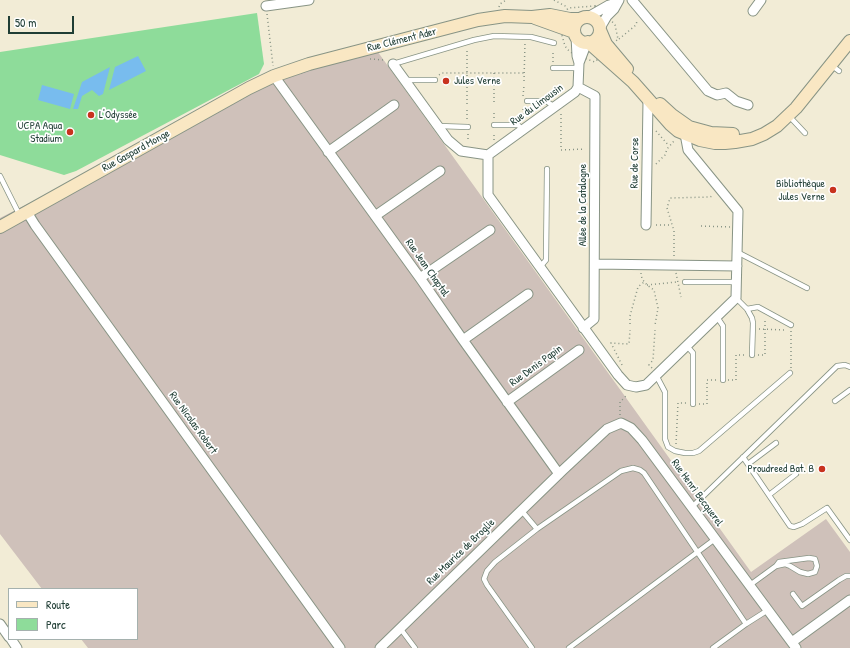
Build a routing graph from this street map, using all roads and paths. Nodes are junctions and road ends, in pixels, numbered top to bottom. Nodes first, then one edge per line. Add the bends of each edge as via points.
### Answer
1 (309, 0) edge
2 (554, 0) edge
3 (632, 0) edge
4 (761, 0) edge
5 (618, 2) edge
6 (266, 6) joint
7 (568, 8) dead end
8 (753, 11) dead end
9 (532, 17) junction
10 (636, 17) dead end
11 (584, 18) junction
12 (600, 29) junction
13 (575, 34) junction
14 (525, 37) junction
15 (618, 39) dead end
16 (850, 41) edge
17 (467, 42) junction
18 (588, 42) junction
19 (554, 43) dead end
20 (393, 64) joint
21 (579, 65) junction
22 (553, 68) dead end
23 (467, 73) junction
24 (494, 73) junction
25 (524, 73) junction
26 (274, 76) junction
27 (405, 80) junction
28 (435, 80) joint
29 (524, 81) dead end
30 (524, 86) dead end
31 (578, 88) junction
32 (527, 101) dead end
33 (648, 101) junction
34 (467, 104) dead end
35 (394, 105) dead end
36 (494, 105) dead end
37 (748, 105) dead end
38 (555, 107) junction
39 (793, 112) junction
40 (648, 121) junction
41 (494, 125) dead end
42 (439, 126) junction
43 (468, 127) dead end
44 (523, 130) junction
45 (806, 133) dead end
46 (687, 134) junction
47 (669, 146) junction
48 (595, 149) junction
49 (328, 152) junction
50 (488, 155) junction
51 (647, 166) junction
52 (547, 169) dead end
53 (440, 171) dead end
54 (0, 176) edge
55 (720, 190) junction
56 (24, 214) junction
57 (375, 216) junction
58 (646, 225) joint
59 (672, 225) junction
60 (701, 226) dead end
61 (0, 227) edge
62 (737, 227) junction
63 (490, 230) dead end
64 (737, 252) junction
65 (595, 264) junction
66 (640, 265) junction
67 (674, 265) junction
68 (737, 266) junction
69 (540, 267) junction
70 (420, 278) junction
71 (644, 282) junction
72 (677, 282) junction
73 (685, 282) joint
74 (736, 282) junction
75 (647, 285) junction
76 (807, 288) dead end
77 (528, 294) dead end
78 (681, 297) dead end
79 (736, 298) junction
80 (747, 310) junction
81 (717, 317) junction
82 (630, 324) dead end
83 (655, 325) dead end
84 (791, 325) dead end
85 (583, 328) junction
86 (753, 329) junction
87 (630, 330) dead end
88 (655, 330) dead end
89 (463, 340) junction
90 (687, 346) junction
91 (579, 350) dead end
92 (752, 355) dead end
93 (850, 367) edge
94 (615, 371) junction
95 (790, 373) joint
96 (656, 375) junction
97 (722, 380) dead end
98 (850, 390) edge
99 (835, 401) dead end
100 (507, 402) junction
101 (620, 402) dead end
102 (693, 404) dead end
103 (621, 423) junction
104 (776, 443) dead end
105 (743, 457) junction
106 (748, 464) junction
107 (559, 474) junction
108 (796, 474) dead end
109 (769, 495) junction
110 (692, 507) junction
111 (522, 510) junction
112 (537, 529) junction
113 (716, 539) junction
114 (850, 540) edge
115 (698, 552) junction
116 (799, 560) junction
117 (776, 566) junction
118 (798, 571) junction
119 (850, 576) edge
120 (750, 585) junction
121 (793, 594) dead end
122 (850, 600) edge
123 (768, 610) junction
124 (0, 624) edge
125 (746, 624) junction
126 (400, 628) junction
127 (8, 635) edge
128 (794, 645) edge
129 (340, 648) edge
130 (380, 648) edge
131 (415, 648) edge
132 (532, 648) edge
133 (569, 648) edge
134 (713, 648) edge

1 - 6 street
2 - 7 path
3 - 37 street via 708,91 717,95 726,93 736,101
4 - 8 street
5 - 11 street
5 - 12 street
6 - 26 path
9 - 11 street, Rue Clément Ader via 550,15 570,19
9 - 13 street, Rue Clément Ader
9 - 26 street, Rue Clément Ader via 505,16 478,20 309,64
10 - 15 path via 636,25
11 - 12 street via 597,22
11 - 13 street via 575,26
12 - 18 street via 595,40
12 - 46 street via 606,44
13 - 18 street via 581,41
13 - 21 street, Rue du Limousin
14 - 17 lane via 494,36
14 - 19 lane
14 - 25 path
16 - 39 street via 835,68
17 - 20 lane
17 - 23 path
18 - 21 street, Rue du Limousin
18 - 33 street via 633,82
20 - 27 street
21 - 22 lane
21 - 31 street, Rue du Limousin
23 - 24 path
23 - 28 path via 442,73
23 - 34 path
24 - 25 path
24 - 36 path
25 - 29 path
26 - 49 street, Rue Jean Chaptal
26 - 56 street, Rue Gaspard Monge
27 - 28 lane
27 - 42 street
30 - 44 path
31 - 38 street, Rue du Limousin
31 - 48 street, Allée de la Catalogne via 595,96
32 - 38 lane via 546,101
33 - 40 street, Rue de Corse
33 - 46 street via 671,126
35 - 49 street
38 - 44 street, Rue du Limousin
38 - 48 path via 561,112 561,150
39 - 45 lane
39 - 46 street via 764,134 739,142 707,142
40 - 47 path
40 - 51 street, Rue de Corse
41 - 44 lane via 518,125
42 - 43 lane
42 - 50 street via 448,140 461,151
44 - 50 street, Rue du Limousin
46 - 47 path
46 - 55 street via 688,150
47 - 51 path via 665,155 655,165
48 - 65 street, Allée de la Catalogne
49 - 57 street, Rue Jean Chaptal
50 - 69 street via 488,195
51 - 58 street, Rue de Corse
52 - 69 lane via 546,260
53 - 57 street
54 - 56 lane
55 - 59 path via 710,197 670,198 667,208
55 - 62 street via 738,211
56 - 61 street, Rue Gaspard Monge
56 - 129 street, Rue Nicolas Robert via 35,225
57 - 70 street, Rue Jean Chaptal
58 - 59 path
59 - 67 path
60 - 62 path
62 - 64 street
63 - 70 street
64 - 68 street
64 - 76 lane
65 - 66 street
65 - 85 street, Allée de la Catalogne via 594,319
66 - 67 street
66 - 71 path
67 - 68 street
67 - 72 path
68 - 74 street
69 - 85 street
70 - 89 street, Rue Jean Chaptal
71 - 75 path
71 - 82 path via 638,287
72 - 73 path
72 - 75 path
72 - 78 path
73 - 74 lane
74 - 79 street
75 - 83 path via 654,290 658,308
77 - 89 street
79 - 80 lane
79 - 81 street
80 - 84 lane via 758,307
80 - 86 lane via 752,318
81 - 90 street
81 - 97 lane via 723,326
85 - 94 street
86 - 92 lane
86 - 95 path via 791,330
87 - 94 path via 630,344 611,343 623,364
88 - 96 path via 653,360 649,365
89 - 100 street, Rue Jean Chaptal
90 - 96 street
90 - 102 lane via 693,353
91 - 100 street, Rue Denis Papin
93 - 105 lane via 837,366
94 - 96 street via 627,385 636,387 646,385
95 - 96 lane via 699,451 693,453 675,452 668,447 665,439 665,392
98 - 99 lane
100 - 107 street, Rue Jean Chaptal
101 - 103 path
103 - 107 street via 607,429
103 - 110 street, Rue Henri Becquerel via 632,428
104 - 106 lane
105 - 106 lane
105 - 110 lane
106 - 109 lane
107 - 111 street, Rue Maurice de Broglie
108 - 109 lane
109 - 114 lane via 790,526 802,524 827,508
110 - 113 street, Rue Henri Becquerel
111 - 112 lane
111 - 126 street, Rue Maurice de Broglie
112 - 115 lane via 621,471 633,468 644,473
112 - 132 lane via 495,562 486,571 484,579
113 - 115 lane
113 - 120 street, Rue Henri Becquerel
115 - 125 lane
115 - 133 lane
116 - 117 lane via 779,562
116 - 118 lane
116 - 118 lane via 815,559 817,566 815,572 808,574
117 - 118 lane via 785,564
117 - 120 lane
119 - 121 lane via 839,580 802,606
120 - 123 street, Rue Henri Becquerel
122 - 128 street
123 - 125 lane
123 - 128 street, Rue Henri Becquerel
124 - 127 street
125 - 134 lane
126 - 130 street, Rue Maurice de Broglie
126 - 131 lane

